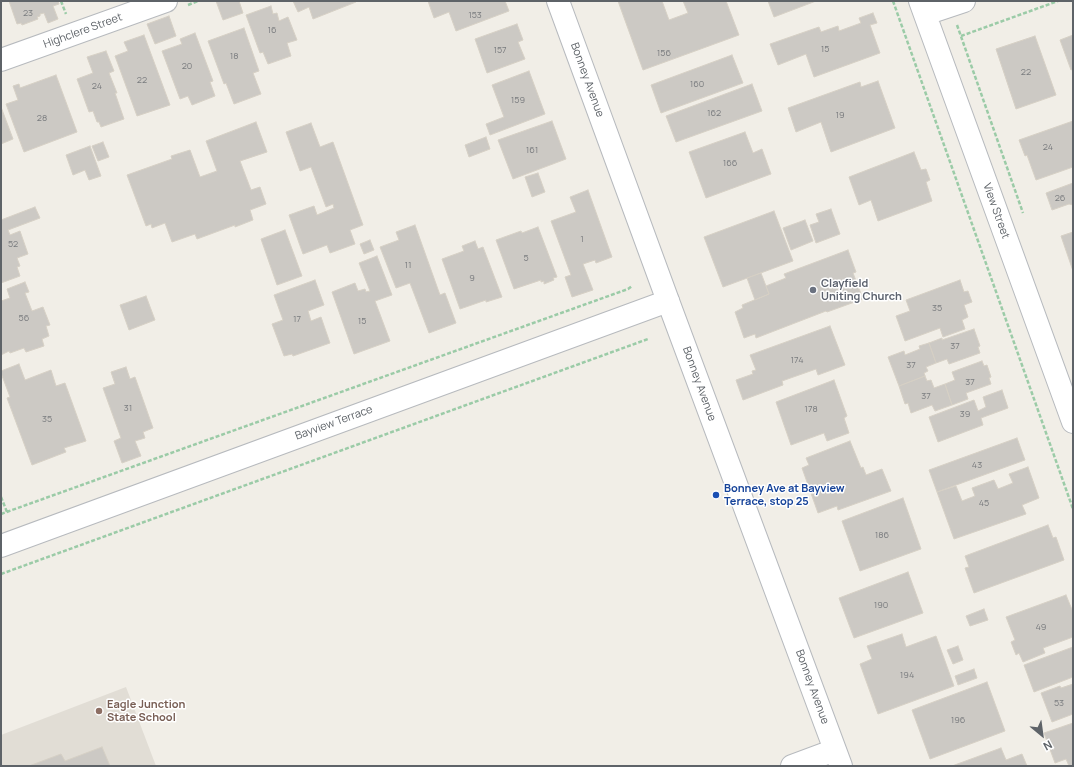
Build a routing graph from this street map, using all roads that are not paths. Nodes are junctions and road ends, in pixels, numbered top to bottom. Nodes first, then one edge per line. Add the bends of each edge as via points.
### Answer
1 (166, 1) edge
2 (558, 1) edge
3 (964, 1) edge
4 (922, 8) edge
5 (1, 60) edge
6 (668, 301) junction
7 (1073, 422) edge
8 (2, 541) edge
9 (838, 758) edge
10 (792, 766) edge

1 - 5 street, Highclere Street
2 - 6 street, Bonney Avenue
3 - 4 street
4 - 7 street, View Street
6 - 8 street, Bayview Terrace
6 - 9 street, Bonney Avenue
9 - 10 street

